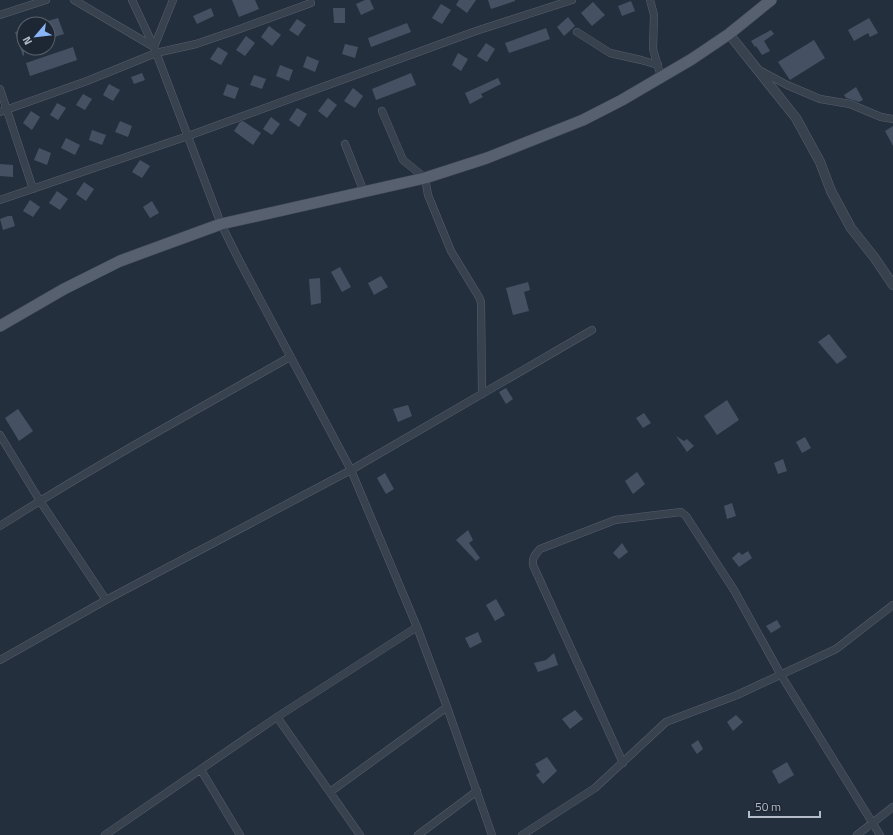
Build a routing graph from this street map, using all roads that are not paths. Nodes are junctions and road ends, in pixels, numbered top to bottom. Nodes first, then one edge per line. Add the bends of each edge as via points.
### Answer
1 (46, 0) edge
2 (74, 0) edge
3 (132, 0) edge
4 (173, 0) edge
5 (572, 0) edge
6 (650, 0) edge
7 (771, 0) edge
8 (311, 3) dead end
9 (0, 15) edge
10 (577, 32) dead end
11 (729, 34) junction
12 (155, 50) junction
13 (658, 65) junction
14 (757, 69) junction
15 (661, 77) junction
16 (0, 88) edge
17 (3, 111) edge
18 (382, 111) dead end
19 (893, 119) edge
20 (188, 136) junction
21 (345, 144) dead end
22 (425, 178) junction
23 (33, 189) junction
24 (364, 192) junction
25 (0, 200) edge
26 (221, 224) junction
27 (893, 285) edge
28 (0, 326) edge
29 (592, 330) dead end
30 (290, 357) junction
31 (482, 394) junction
32 (0, 435) edge
33 (351, 470) junction
34 (40, 500) junction
35 (0, 526) edge
36 (106, 600) junction
37 (893, 605) edge
38 (417, 627) junction
39 (0, 660) edge
40 (781, 675) junction
41 (447, 707) junction
42 (277, 717) junction
43 (623, 764) junction
44 (201, 770) junction
45 (477, 791) junction
46 (330, 792) junction
47 (893, 807) edge
48 (873, 823) junction
49 (105, 835) edge
50 (240, 835) edge
51 (360, 835) edge
52 (418, 835) edge
53 (492, 835) edge
54 (522, 835) edge
55 (857, 835) edge
56 (880, 835) edge

1 - 9 street
2 - 12 street
3 - 12 street
4 - 12 street
5 - 20 street
6 - 13 street via 654,15 653,46
7 - 11 main road
8 - 12 street via 196,44
10 - 13 street via 610,53
11 - 14 street
11 - 15 main road
12 - 17 street via 88,81
12 - 20 street
13 - 15 street
14 - 19 street via 820,99 850,104 881,117
14 - 27 street via 796,118 851,228
15 - 22 main road via 583,120 487,158
16 - 17 street
17 - 23 street
18 - 22 street via 404,160
20 - 23 street
20 - 26 street
21 - 24 street
22 - 24 main road
22 - 31 street via 428,195 451,251 481,302
23 - 25 street
24 - 26 main road
26 - 28 main road via 120,261 64,289
26 - 30 street
29 - 31 street
30 - 33 street
30 - 34 street
31 - 33 street
32 - 34 street
33 - 36 street
33 - 38 street
34 - 35 street
34 - 36 street
36 - 39 street
37 - 40 street via 842,645
38 - 41 street
38 - 42 street
40 - 43 street via 666,722
40 - 43 street via 734,590 681,512 615,520 540,550 535,554 533,565
40 - 48 street
41 - 45 street
41 - 46 street
42 - 44 street
42 - 46 street
43 - 54 street via 596,788
44 - 49 street
44 - 50 street
45 - 52 street
45 - 53 street
46 - 51 street
47 - 48 street
48 - 55 street
48 - 56 street

